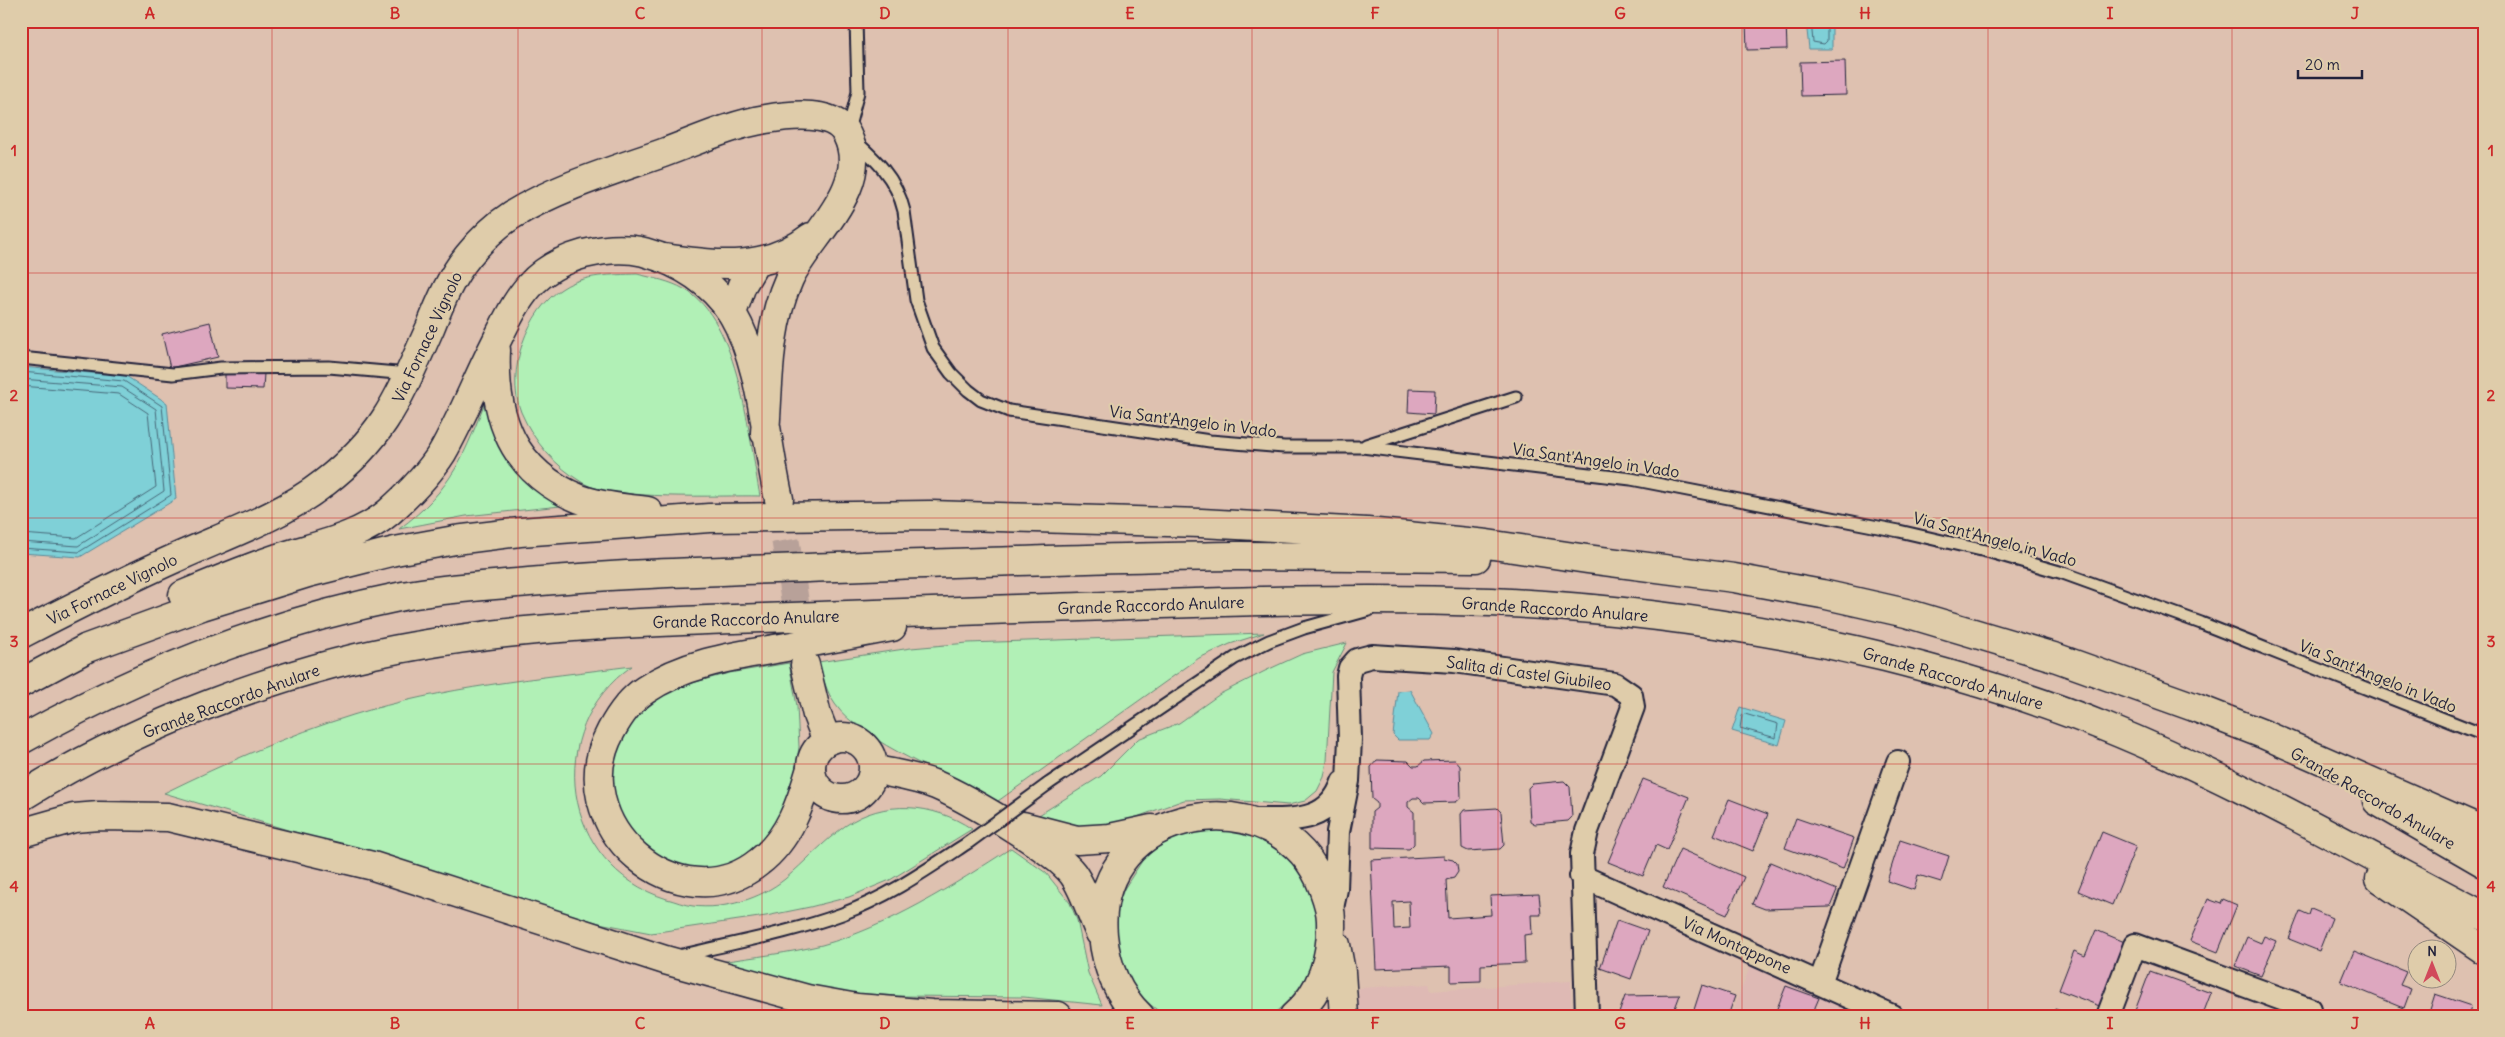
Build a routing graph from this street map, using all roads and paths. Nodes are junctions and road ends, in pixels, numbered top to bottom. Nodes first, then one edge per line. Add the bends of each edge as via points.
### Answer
1 (856, 21) edge
2 (847, 134) junction
3 (823, 226) junction
4 (663, 258) junction
5 (755, 263) junction
6 (732, 313) junction
7 (497, 341) junction
8 (21, 358) edge
9 (409, 374) junction
10 (1516, 397) dead end
11 (765, 433) junction
12 (1362, 447) junction
13 (779, 499) tunnel mouth
14 (709, 518) junction
15 (1587, 559) junction
16 (1405, 600) junction
17 (988, 610) junction
18 (21, 634) edge
19 (88, 648) junction
20 (805, 665) tunnel mouth
21 (21, 683) edge
22 (2263, 734) junction
23 (2484, 735) edge
24 (21, 740) edge
25 (827, 741) junction
26 (1898, 762) dead end
27 (811, 768) junction
28 (873, 769) junction
29 (1348, 769) junction
30 (21, 797) edge
31 (2278, 808) junction
32 (996, 817) junction
33 (1238, 820) junction
34 (1158, 828) junction
35 (2484, 831) edge
36 (21, 833) edge
37 (2484, 863) edge
38 (1581, 876) junction
39 (2484, 916) edge
40 (1331, 922) junction
41 (1104, 943) junction
42 (2484, 950) edge
43 (665, 960) junction
44 (1820, 983) junction
45 (1058, 1016) edge
46 (1140, 1016) edge
47 (1294, 1016) edge
48 (1344, 1016) edge
49 (1586, 1016) edge
50 (1892, 1016) edge
51 (2108, 1016) edge
52 (2306, 1016) edge

1 - 2 lane via 858,92
2 - 3 main road via 852,154 850,182
2 - 9 main road, Via Fornace Vignolo via 837,124 816,117 764,119 608,172 522,209 487,234 460,266
2 - 12 lane, Via Sant'Angelo in Vado via 880,164 901,199 916,300 928,339 950,373 981,400 1024,415 1201,440 1284,447
3 - 5 main road via 790,251
3 - 11 main road via 793,270 772,328
4 - 5 main road
4 - 6 main road via 704,281
4 - 7 main road via 640,251 615,249 591,252 566,261 543,274 525,290 512,308
5 - 6 main road via 742,285
6 - 11 main road via 753,366
7 - 14 main road via 495,380 499,409 508,434 535,470 558,488 581,499 608,506
7 - 19 main road via 442,453 415,487 381,518 359,530 241,571 176,598
8 - 9 lane via 173,374 221,368 329,367
9 - 18 main road, Via Fornace Vignolo via 395,405 373,438 340,470 305,497 276,514 100,593
10 - 12 lane
11 - 13 main road
12 - 23 lane, Via Sant'Angelo in Vado via 1645,481 1990,552 2063,573 2173,612
14 - 15 main road, Grande Raccordo Anulare via 930,515 1200,523 1432,538
14 - 19 main road, Grande Raccordo Anulare via 520,532 395,551 260,587
15 - 22 main road, Grande Raccordo Anulare via 1734,578 1906,613 2090,669
15 - 24 main road, Grande Raccordo Anulare via 1235,556 950,563 655,573 461,588 406,595 249,637 200,654 116,691
16 - 17 main road, Grande Raccordo Anulare
16 - 31 main road, Grande Raccordo Anulare via 1571,607 1690,620 1786,636 1890,659 2064,711 2137,740
16 - 43 lane, bridge via 1304,628 1234,658 915,878 842,914
17 - 27 main road via 746,654 702,664 668,678 642,692 617,720 603,749 600,794 612,827 642,861 678,878 718,880 745,871 773,849 795,816
17 - 30 main road, Grande Raccordo Anulare via 636,623 522,632 415,646 311,670 217,703 131,739
19 - 21 main road, Grande Raccordo Anulare
20 - 25 main road via 812,702
22 - 35 main road, Grande Raccordo Anulare
22 - 37 main road, Grande Raccordo Anulare
25 - 27 main road via 816,751
25 - 28 main road via 844,737 862,744 868,751
26 - 44 street
27 - 28 main road via 816,786 838,800 864,789
28 - 32 main road via 937,786
29 - 33 street, Salita di Castel Giubileo via 1337,797 1326,810 1300,818
29 - 38 street, Salita di Castel Giubileo via 1348,676 1357,660 1372,656 1454,662 1615,684 1628,691 1633,700 1631,718 1587,831
29 - 40 street, Salita di Castel Giubileo
31 - 39 main road, Grande Raccordo Anulare
31 - 42 main road, Grande Raccordo Anulare
32 - 34 main road via 1077,840 1110,838
32 - 41 main road via 1070,871 1080,886
33 - 34 main road via 1197,818
33 - 40 main road via 1275,831 1302,851 1321,881
34 - 41 main road via 1129,852 1111,880 1103,910
36 - 43 main road via 74,818 168,817 373,866
38 - 44 street, Via Montappone
38 - 49 street, Salita di Castel Giubileo
40 - 47 main road via 1320,983
40 - 48 main road, Salita di Castel Giubileo via 1340,964
41 - 46 main road via 1118,988
43 - 45 main road via 807,1000 849,1006 932,1014
44 - 50 street, Via Montappone
51 - 52 street via 2135,945 2308,1009

